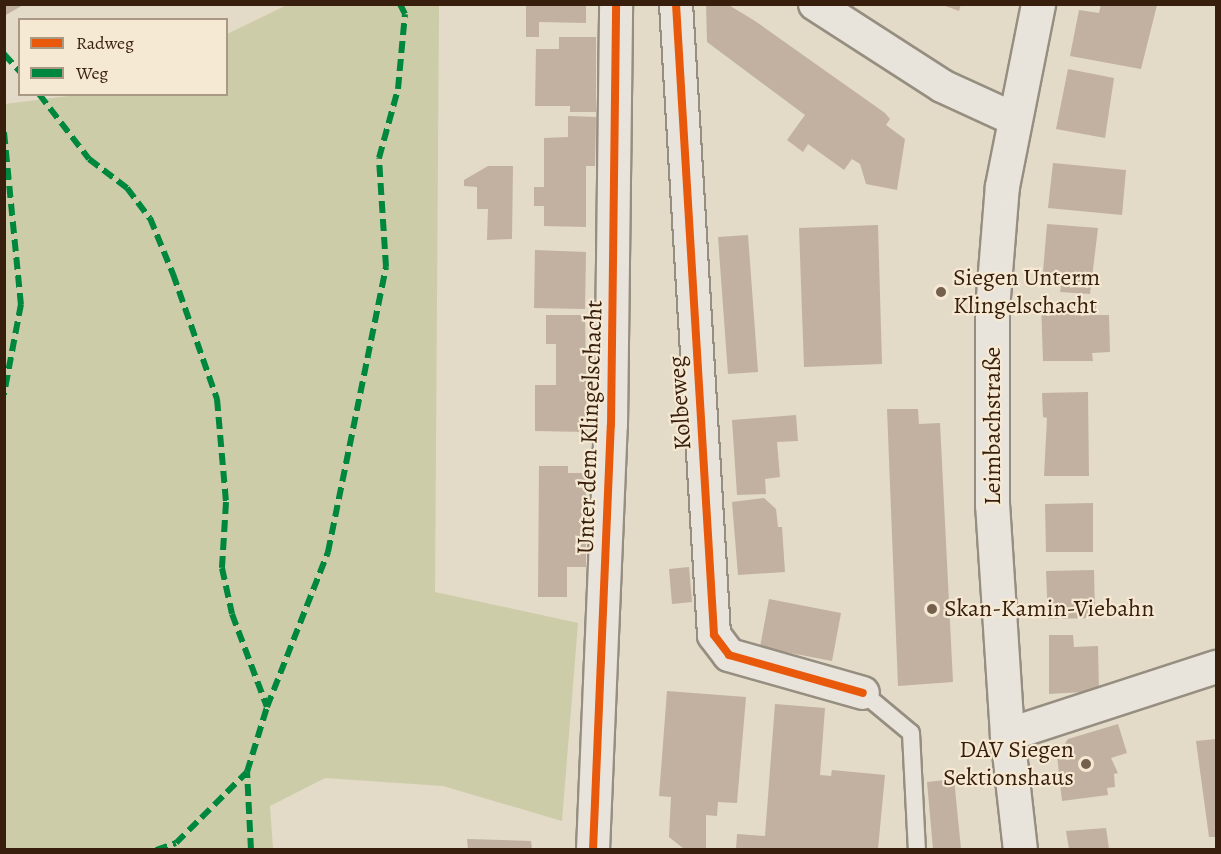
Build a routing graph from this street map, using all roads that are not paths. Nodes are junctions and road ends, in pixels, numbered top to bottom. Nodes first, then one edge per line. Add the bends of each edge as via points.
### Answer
1 (616, 4) edge
2 (676, 4) edge
3 (815, 4) edge
4 (1038, 4) edge
5 (1014, 119) junction
6 (1216, 667) edge
7 (863, 693) joint
8 (1007, 735) junction
9 (593, 849) edge
10 (917, 849) edge
11 (1020, 849) edge

1 - 9 street, Unter dem Klingelschacht via 611,425
2 - 7 street, Kolbeweg via 714,635 729,655
3 - 5 street via 942,86
4 - 5 main road, Leimbachstraße
5 - 8 main road, Leimbachstraße via 1002,186 992,309 992,504
6 - 8 street
7 - 10 lane via 911,733
8 - 11 main road, Leimbachstraße

